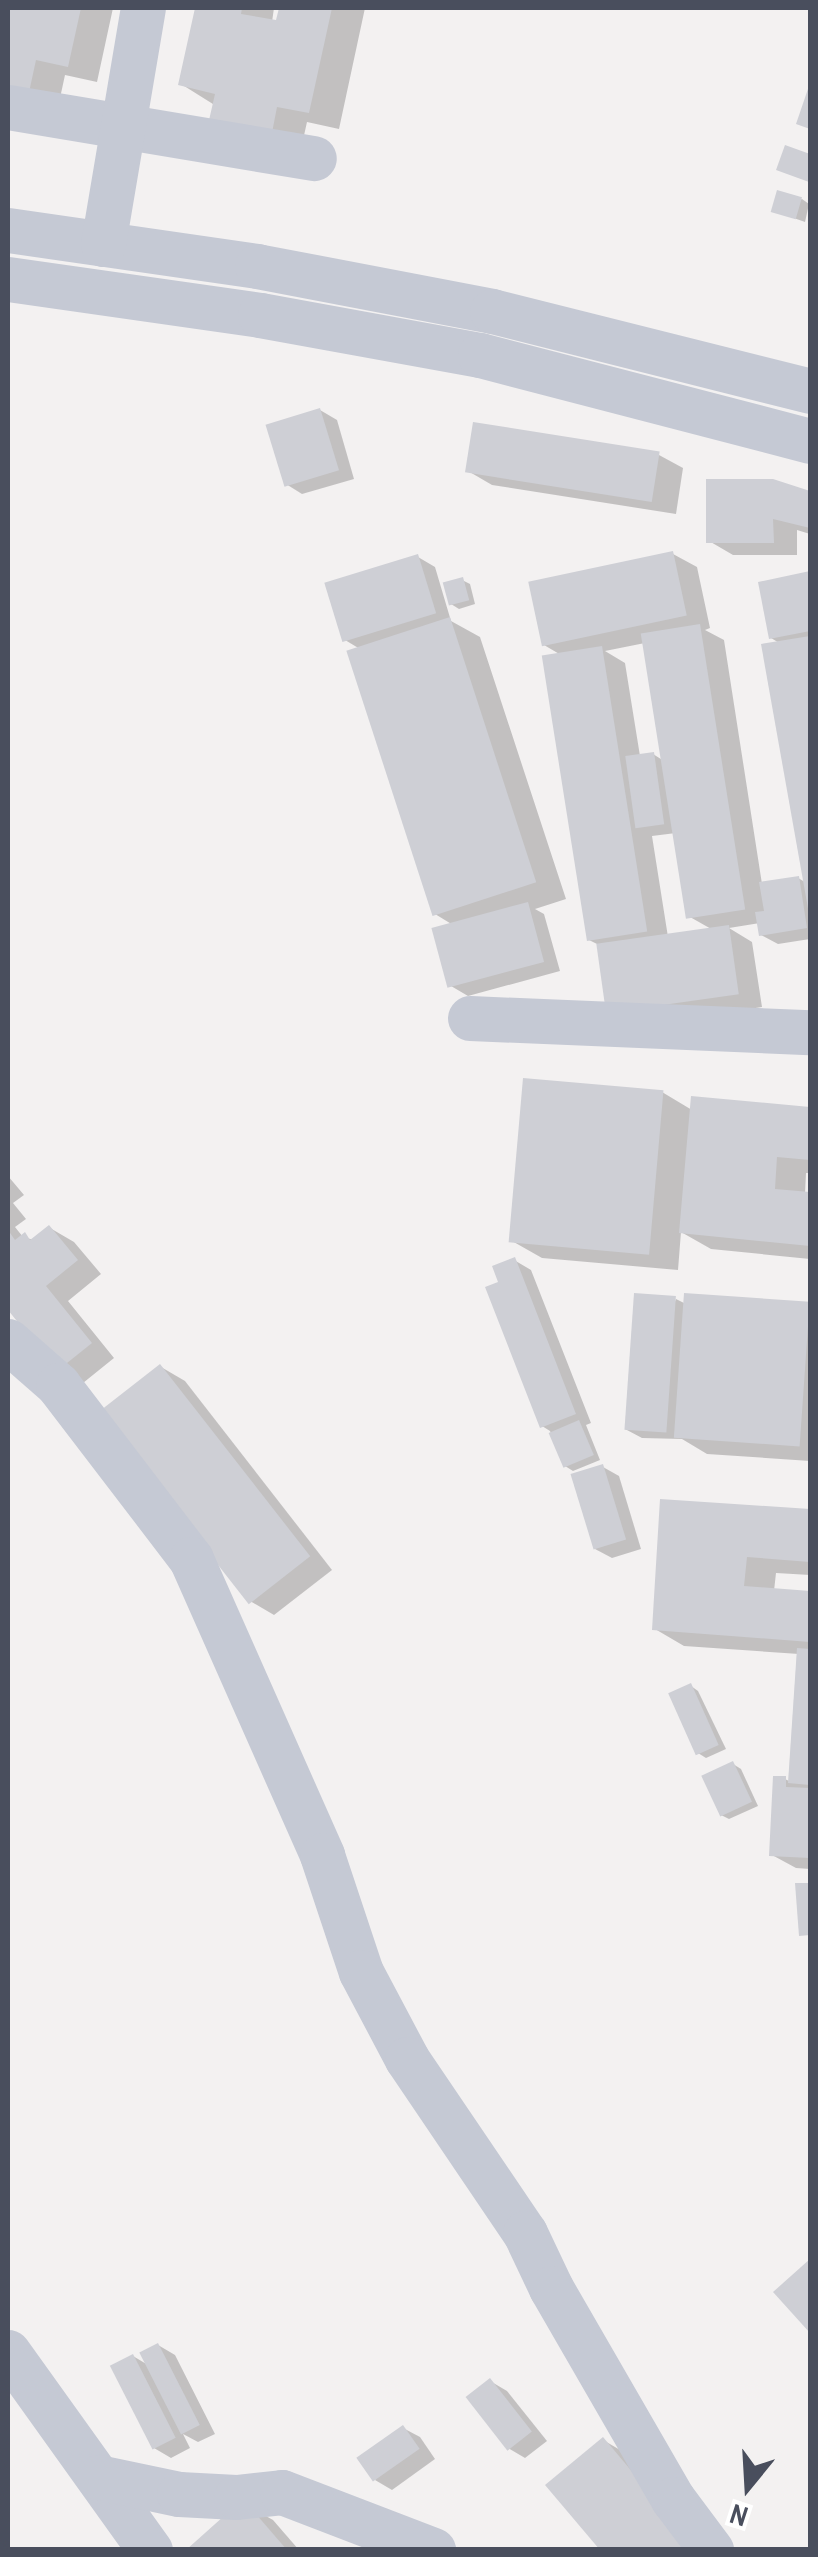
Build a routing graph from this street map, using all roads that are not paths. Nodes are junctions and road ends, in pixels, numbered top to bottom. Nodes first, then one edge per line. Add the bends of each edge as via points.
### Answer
1 (143, 8) edge
2 (8, 108) edge
3 (124, 125) junction
4 (314, 158) dead end
5 (8, 230) edge
6 (104, 244) junction
7 (196, 257) junction
8 (8, 278) edge
9 (190, 305) junction
10 (810, 391) edge
11 (810, 441) edge
12 (470, 1018) dead end
13 (810, 1032) edge
14 (8, 1341) edge
15 (8, 2352) edge
16 (98, 2477) junction
17 (150, 2550) edge
18 (433, 2550) edge
19 (711, 2550) edge

1 - 3 street
2 - 3 street
3 - 4 street
3 - 6 street
5 - 6 street
6 - 7 street
7 - 9 street
7 - 10 street via 492,311
8 - 9 street
9 - 11 street via 480,355
12 - 13 street
14 - 19 street via 58,1385 192,1559 322,1855 370,1990 407,2060 525,2234 673,2499
15 - 16 street
16 - 17 street
16 - 18 street via 179,2494 282,2492

